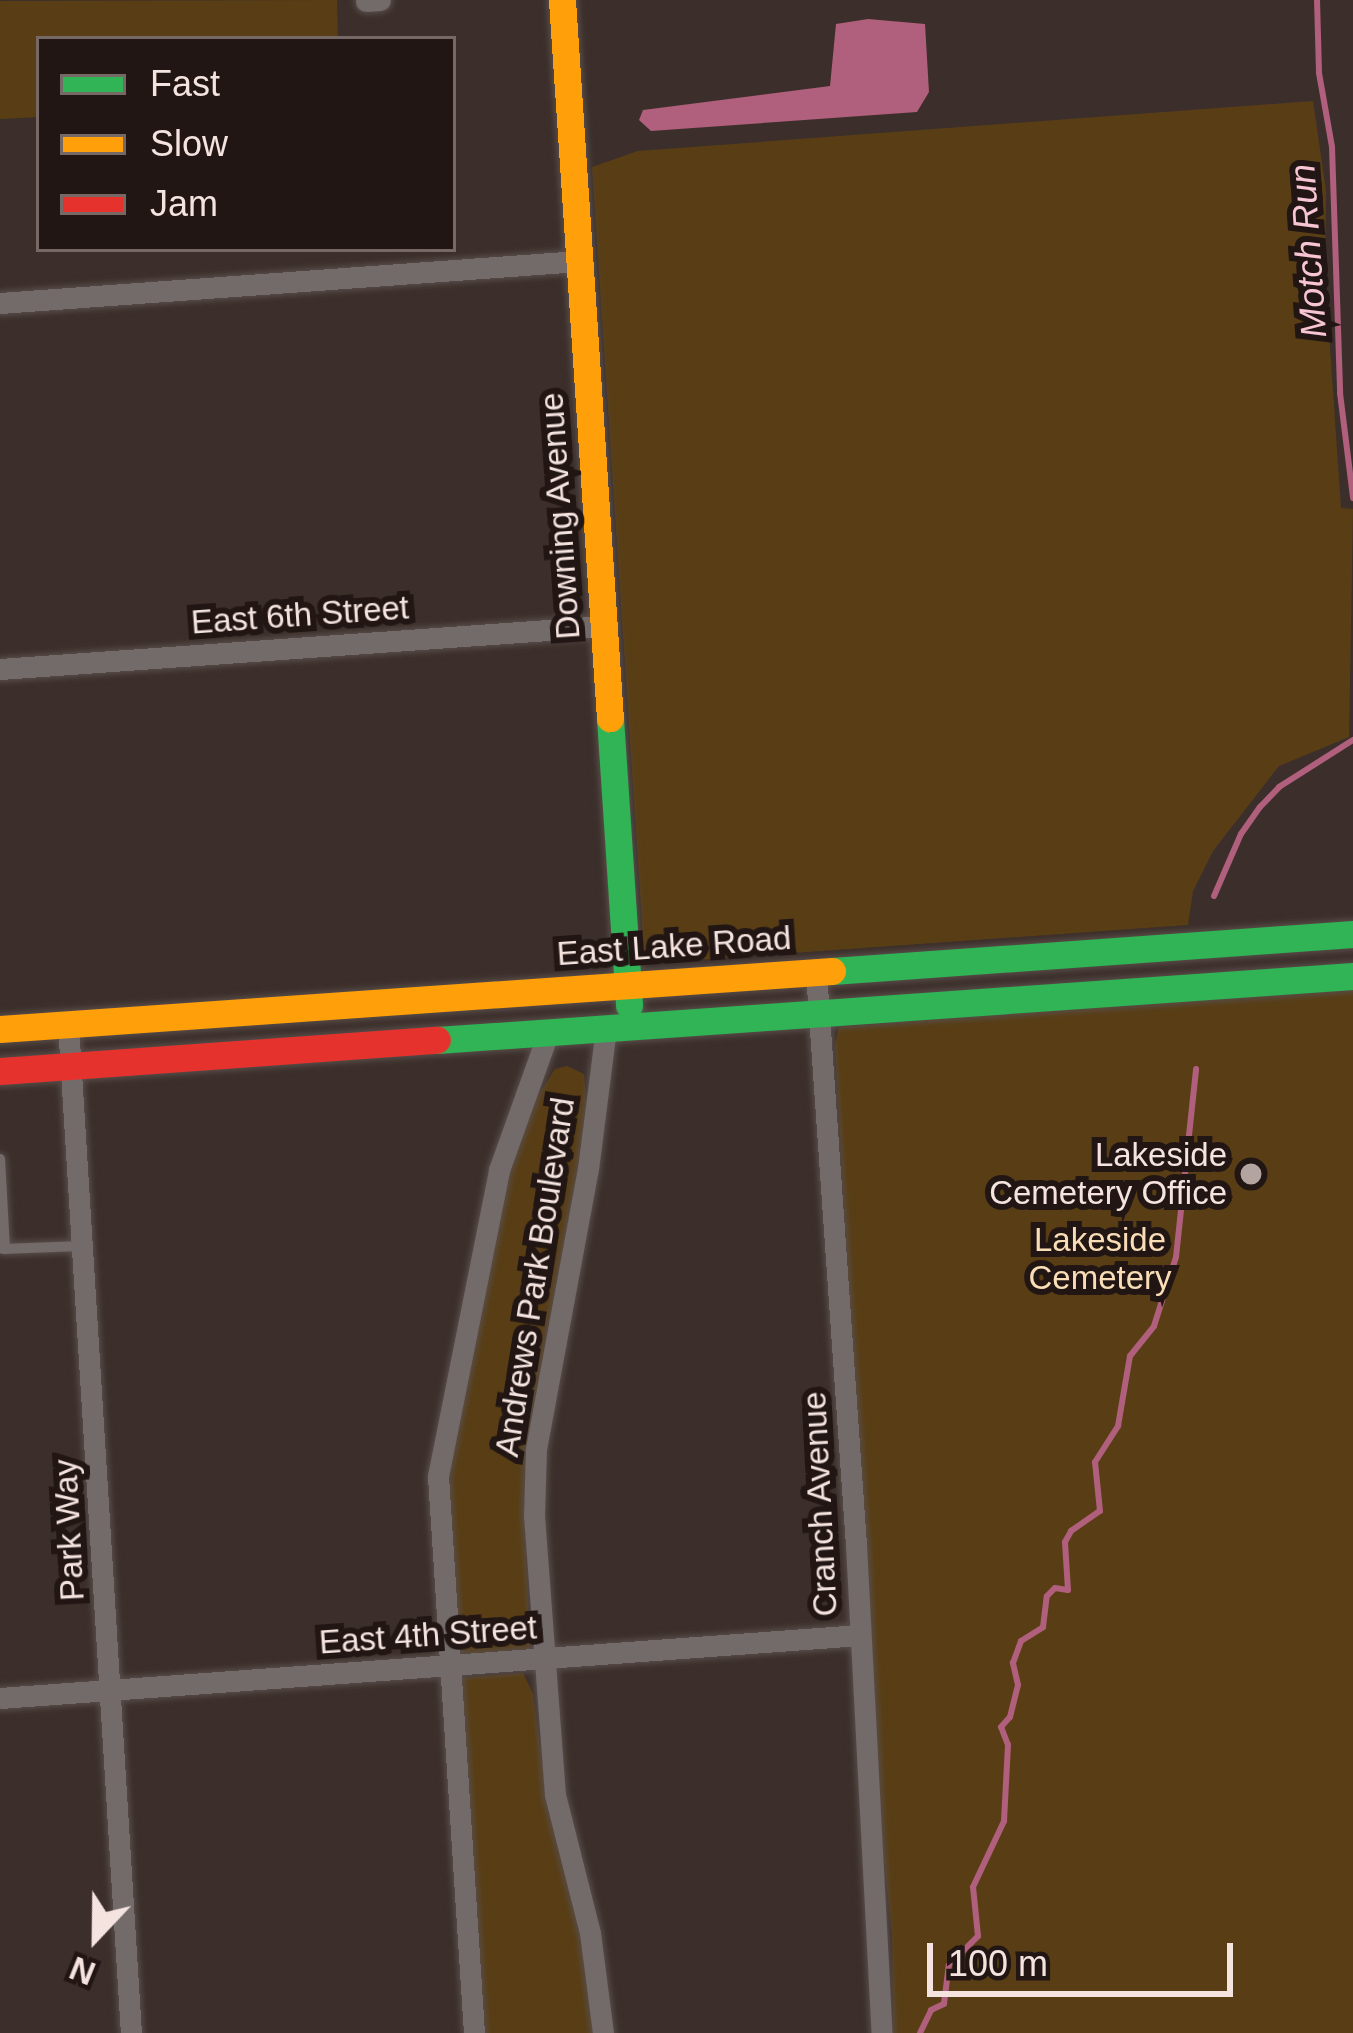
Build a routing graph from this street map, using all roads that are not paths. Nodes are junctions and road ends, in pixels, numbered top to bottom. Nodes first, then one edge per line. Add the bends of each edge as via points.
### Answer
1 (380, 0) edge
2 (562, 0) edge
3 (365, 1) edge
4 (579, 261) junction
5 (0, 303) edge
6 (604, 626) junction
7 (0, 669) edge
8 (1353, 934) edge
9 (816, 972) junction
10 (1353, 976) edge
11 (628, 986) junction
12 (821, 1014) junction
13 (68, 1024) junction
14 (618, 1028) junction
15 (0, 1029) edge
16 (548, 1033) junction
17 (73, 1066) junction
18 (0, 1071) edge
19 (0, 1159) edge
20 (84, 1246) junction
21 (3, 1249) edge
22 (860, 1635) junction
23 (542, 1660) junction
24 (448, 1665) junction
25 (110, 1690) junction
26 (0, 1698) edge
27 (131, 2033) edge
28 (474, 2033) edge
29 (603, 2033) edge
30 (882, 2033) edge

1 - 3 street
2 - 4 main road, Downing Avenue
4 - 5 street
4 - 6 main road, Downing Avenue
6 - 7 street, East 6th Street
6 - 11 main road, Downing Avenue
8 - 9 main road, East Lake Road
9 - 11 main road, East Lake Road
9 - 12 street, Cranch Avenue
10 - 12 main road
11 - 13 main road, East Lake Road
11 - 14 main road, Downing Avenue
12 - 14 main road
12 - 22 street, Cranch Avenue
13 - 15 main road, East Lake Road
13 - 17 street, Park Way
14 - 16 main road
14 - 23 street, Andrews Park Boulevard via 536,1449
16 - 17 main road
16 - 24 street, Andrews Park Boulevard via 499,1170 446,1426 438,1523
17 - 18 main road
17 - 20 street, Park Way
19 - 21 lane
20 - 21 lane
20 - 25 street, Park Way
22 - 23 street, East 4th Street
22 - 30 street, Cranch Avenue
23 - 24 street, East 4th Street
23 - 29 street, Andrews Park Boulevard via 555,1795 590,1933
24 - 25 street, East 4th Street
24 - 28 street, Andrews Park Boulevard
25 - 26 street, East 4th Street
25 - 27 street, Park Way

